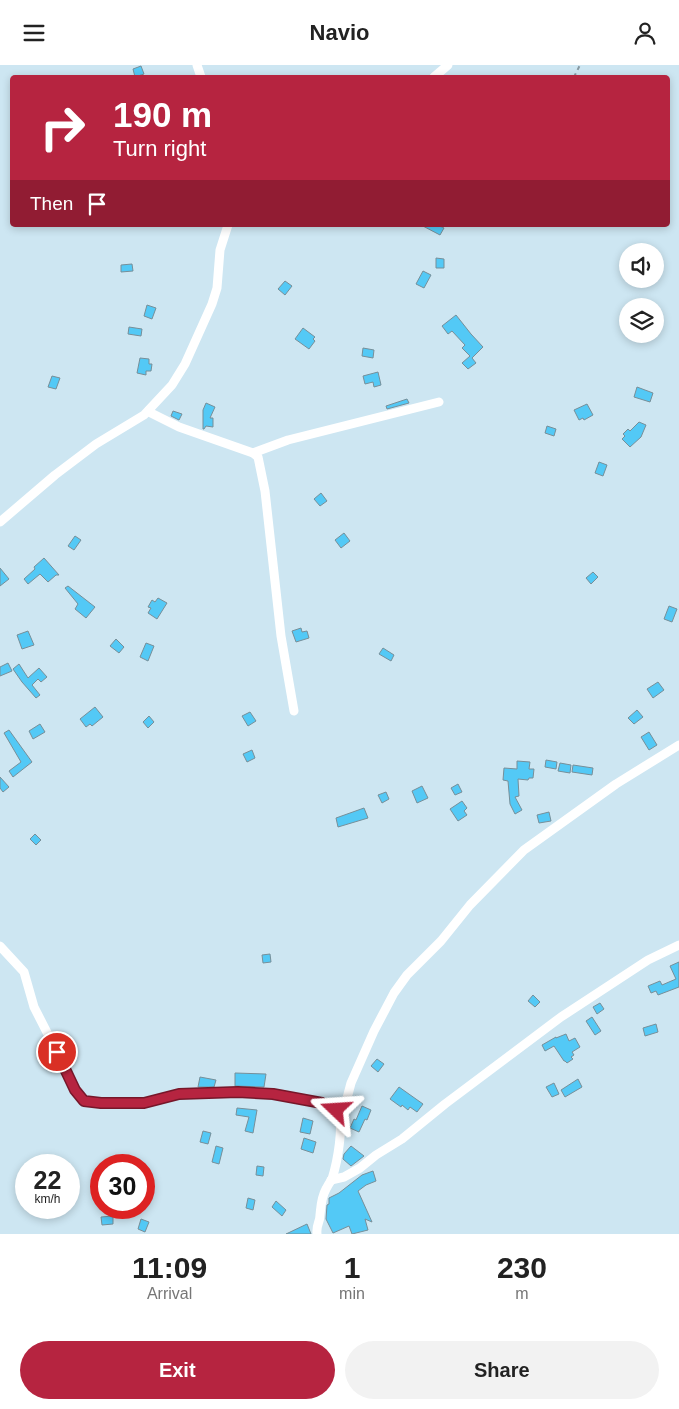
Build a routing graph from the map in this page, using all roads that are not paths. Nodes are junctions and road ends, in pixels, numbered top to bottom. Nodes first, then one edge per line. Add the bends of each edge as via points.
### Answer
1 (448, 65) edge
2 (436, 75) edge
3 (227, 227) edge
4 (439, 402) dead end
5 (149, 410) junction
6 (253, 453) junction
7 (0, 522) edge
8 (294, 711) dead end
9 (679, 745) edge
10 (0, 945) edge
11 (679, 945) edge
12 (341, 1121) junction
13 (332, 1180) junction
14 (317, 1234) edge

1 - 2 street
3 - 5 street via 220,250 217,288 212,304 185,364 172,385
4 - 6 street via 288,440
5 - 6 street via 179,427
5 - 7 street via 96,444
6 - 8 street via 260,460 265,491 281,636
9 - 12 street via 616,784 524,850 407,975 394,993 350,1083
10 - 12 street via 24,972 34,1007 75,1090 84,1101 144,1103 179,1094 273,1094 327,1105 336,1110
11 - 13 street via 648,960 561,1017 402,1139 360,1168
12 - 13 street
13 - 14 street via 321,1202

